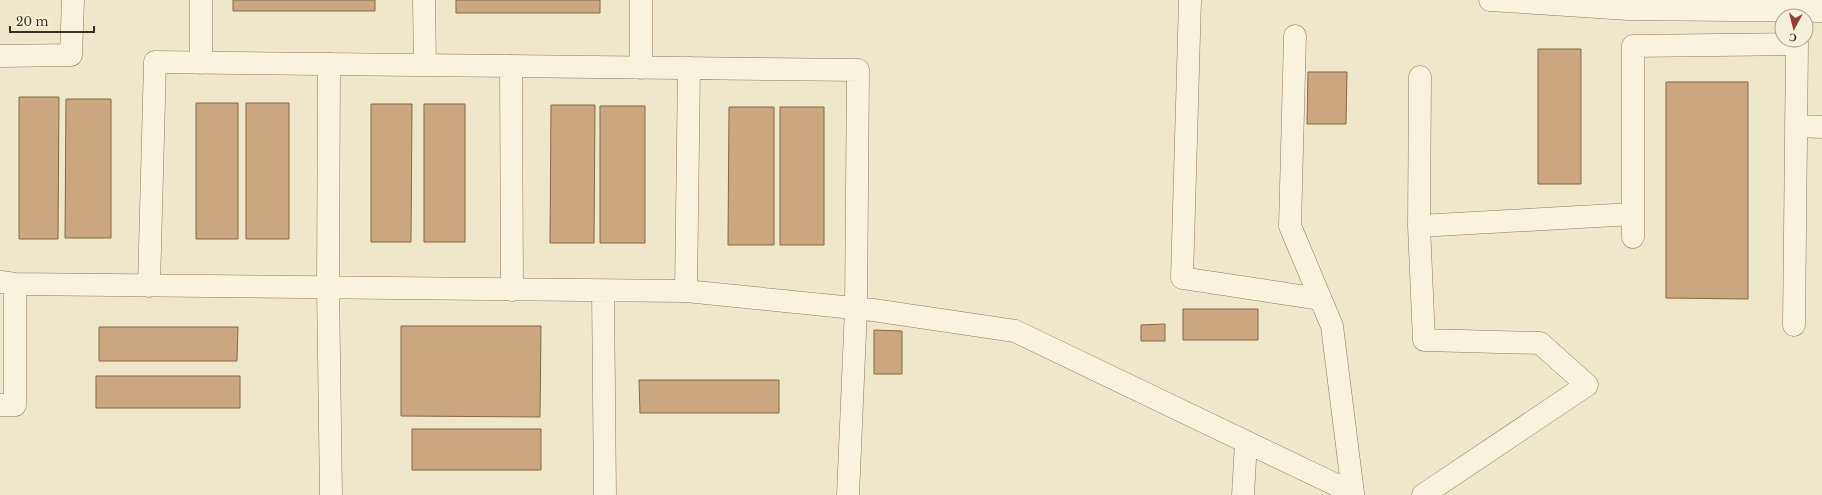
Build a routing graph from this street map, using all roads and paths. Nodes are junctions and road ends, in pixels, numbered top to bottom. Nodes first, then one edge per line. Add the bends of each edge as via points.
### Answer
1 (73, 0) edge
2 (201, 0) edge
3 (424, 0) edge
4 (641, 0) edge
5 (1190, 0) edge
6 (1490, 0) edge
7 (1628, 5) edge
8 (1822, 11) edge
9 (1295, 36) dead end
10 (0, 56) edge
11 (201, 62) junction
12 (329, 64) junction
13 (425, 65) junction
14 (511, 66) junction
15 (641, 68) junction
16 (689, 68) junction
17 (1420, 77) dead end
18 (1796, 126) junction
19 (1822, 127) edge
20 (1633, 214) junction
21 (1420, 226) junction
22 (1633, 237) dead end
23 (7, 283) edge
24 (149, 286) junction
25 (328, 288) junction
26 (512, 290) junction
27 (603, 291) junction
28 (686, 291) junction
29 (1320, 299) junction
30 (864, 309) junction
31 (1794, 325) dead end
32 (0, 405) edge
33 (1246, 442) junction
34 (1353, 494) edge
35 (331, 495) edge
36 (605, 495) edge
37 (848, 495) edge
38 (1243, 495) edge
39 (1423, 495) edge

1 - 10 street via 71,54
2 - 11 street
3 - 13 street
4 - 15 street
5 - 29 street via 1182,278
6 - 7 street
7 - 8 street
9 - 29 street via 1290,226
11 - 12 street
11 - 24 street via 155,62
12 - 13 street
12 - 25 street
13 - 14 street
14 - 15 street
14 - 26 street
15 - 16 street
16 - 28 street
16 - 30 street via 858,70
17 - 21 street
18 - 19 street
18 - 20 street via 1797,44 1633,46
18 - 31 street
20 - 21 street
20 - 22 street
21 - 39 street via 1424,340 1540,343 1587,385
23 - 24 street
23 - 32 street via 15,405
24 - 25 street
25 - 26 street
25 - 35 street
26 - 27 street
27 - 28 street
27 - 36 street
28 - 30 street
29 - 34 street via 1332,326
30 - 33 street via 1015,331
30 - 37 street
33 - 34 street
33 - 38 street

